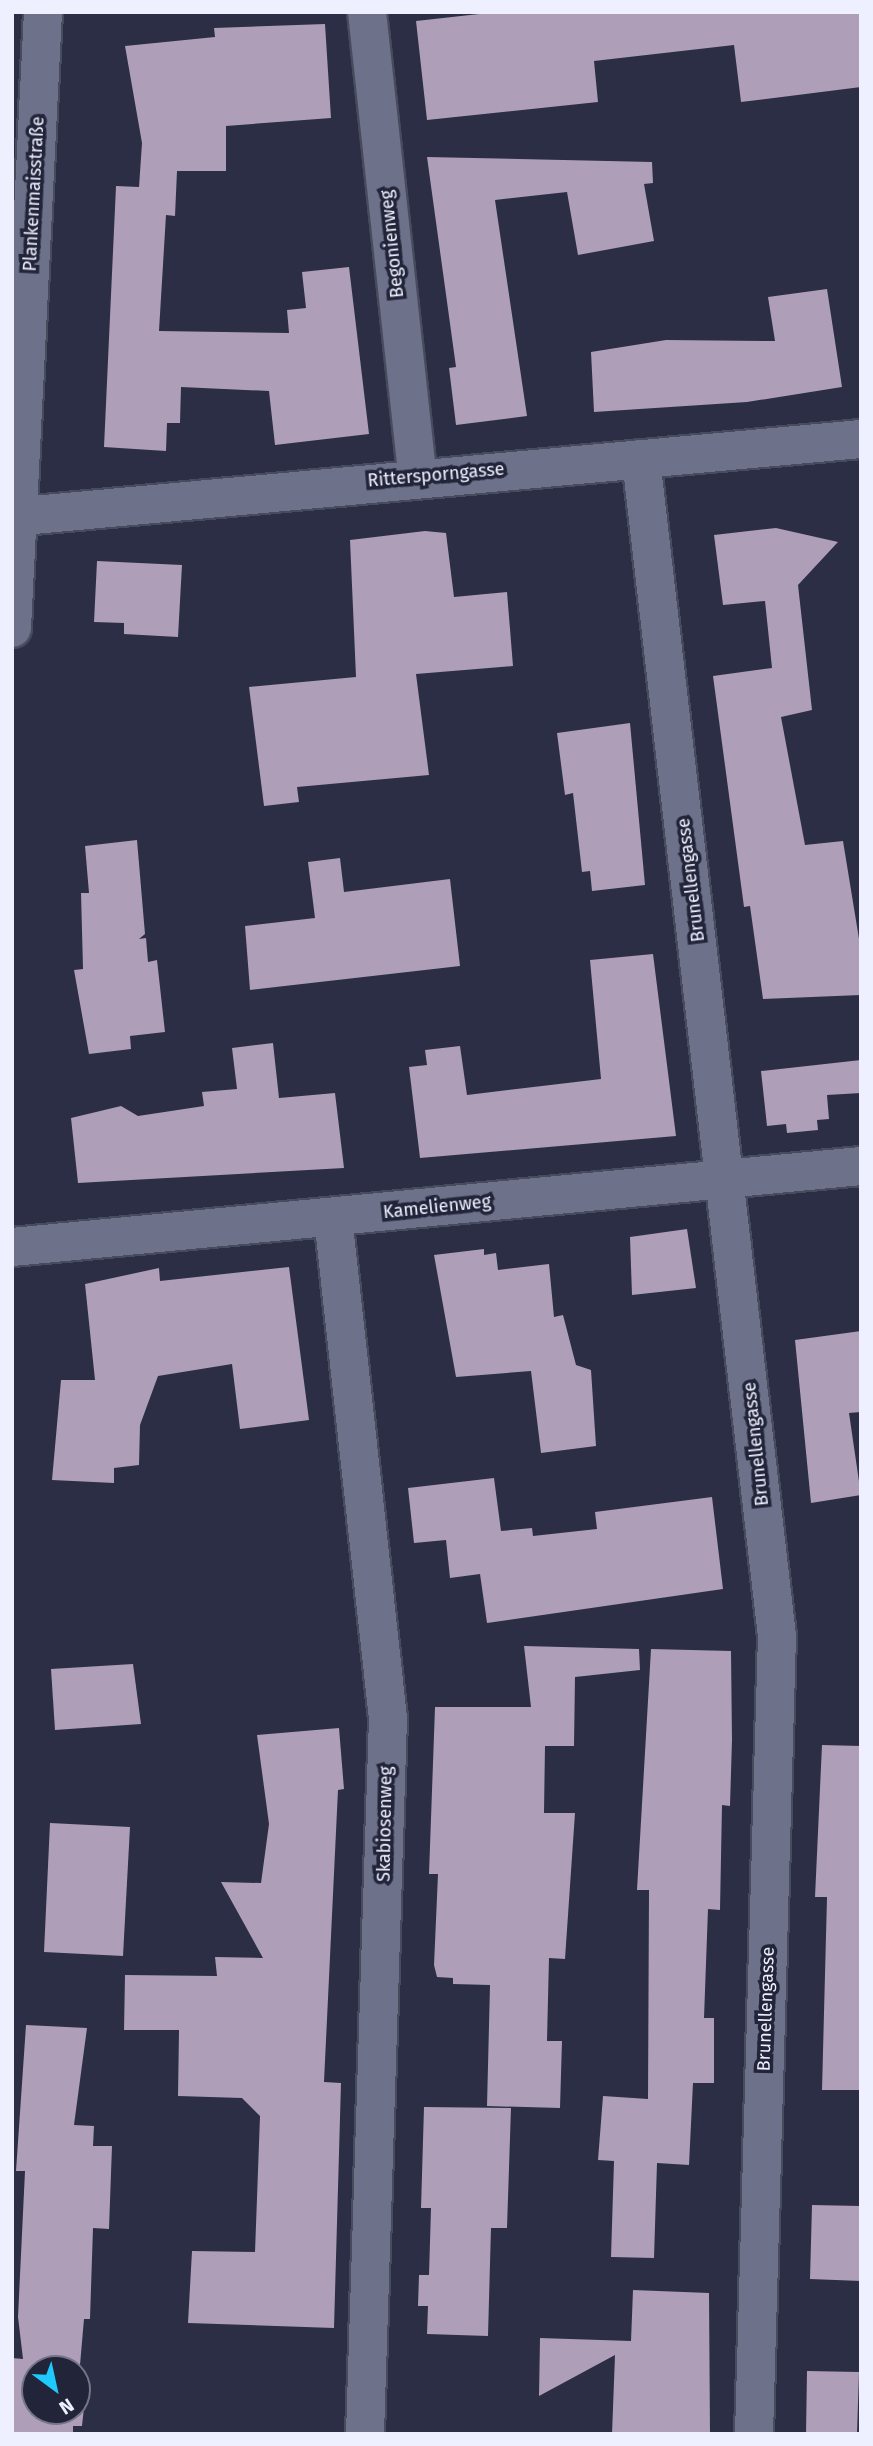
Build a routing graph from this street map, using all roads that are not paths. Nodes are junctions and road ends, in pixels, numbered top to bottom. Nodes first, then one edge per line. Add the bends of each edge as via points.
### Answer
1 (43, 12) edge
2 (367, 12) edge
3 (861, 439) edge
4 (641, 459) junction
5 (417, 476) junction
6 (15, 517) edge
7 (12, 628) edge
8 (861, 1166) edge
9 (726, 1177) junction
10 (333, 1217) junction
11 (12, 1247) edge
12 (365, 2434) edge
13 (754, 2434) edge

1 - 6 street, Plankenmaisstraße
2 - 5 street, Begonienweg
3 - 4 street, Rittersporngasse
4 - 5 street, Rittersporngasse
4 - 9 street, Brunellengasse
5 - 6 street, Rittersporngasse
6 - 7 street, Plankenmaisstraße
8 - 9 street, Kamelienweg
9 - 10 street, Kamelienweg
9 - 13 street, Brunellengasse via 777,1636
10 - 11 street, Kamelienweg
10 - 12 street, Skabiosenweg via 388,1718

